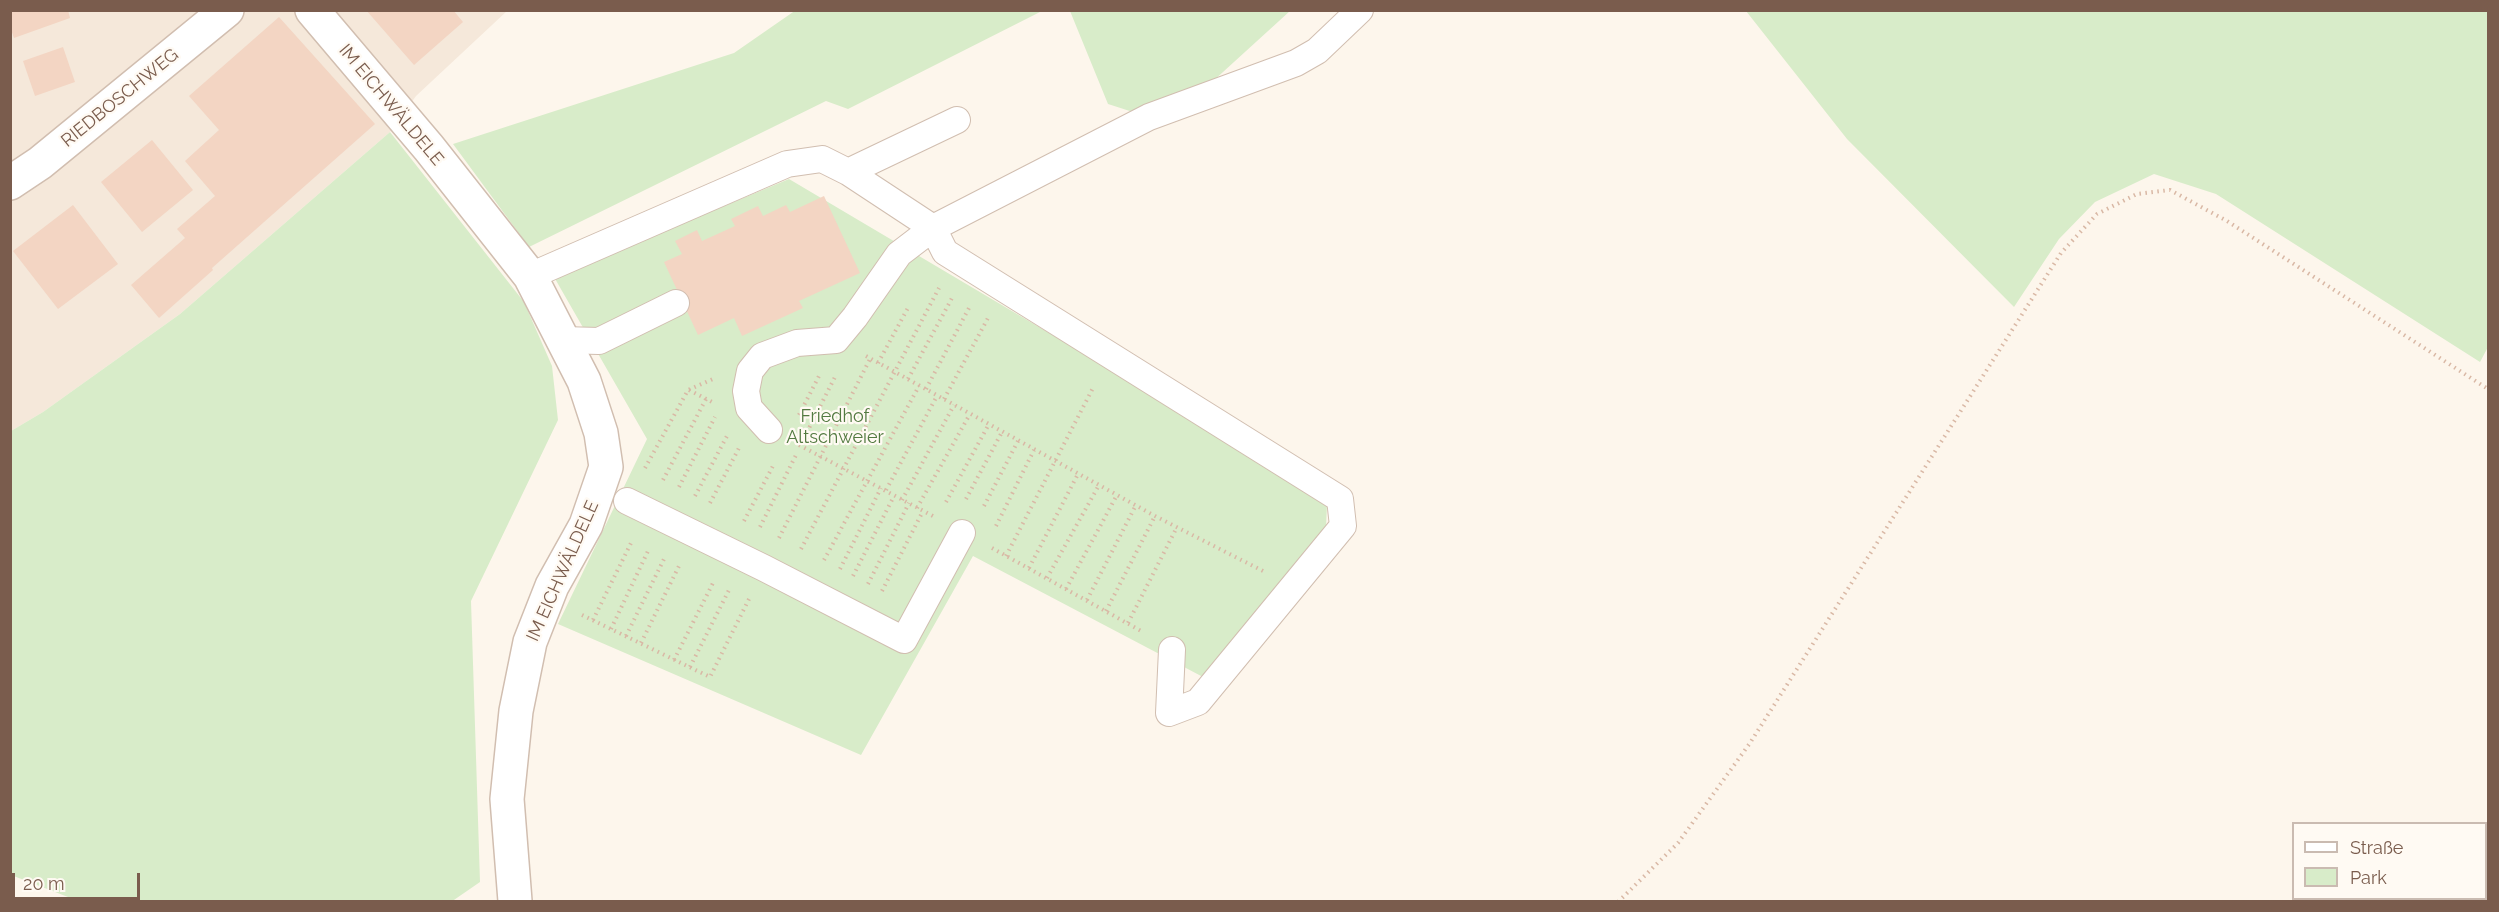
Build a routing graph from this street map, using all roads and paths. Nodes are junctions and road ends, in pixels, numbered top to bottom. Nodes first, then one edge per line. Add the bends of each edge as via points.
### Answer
1 (227, 10) edge
2 (312, 10) edge
3 (1360, 10) edge
4 (957, 120) dead end
5 (848, 172) junction
6 (10, 183) edge
7 (933, 228) junction
8 (530, 276) junction
9 (933, 280) dead end
10 (941, 285) junction
11 (948, 289) dead end
12 (955, 293) dead end
13 (972, 302) dead end
14 (676, 303) dead end
15 (909, 305) dead end
16 (991, 312) dead end
17 (562, 340) junction
18 (843, 344) junction
19 (1110, 356) junction
20 (878, 363) junction
21 (895, 372) junction
22 (908, 379) junction
23 (919, 386) junction
24 (926, 389) junction
25 (2488, 389) edge
26 (937, 396) junction
27 (944, 399) junction
28 (954, 405) junction
29 (970, 414) junction
30 (797, 419) dead end
31 (988, 424) junction
32 (769, 430) dead end
33 (1002, 432) junction
34 (1018, 441) junction
35 (1034, 450) junction
36 (777, 459) dead end
37 (1055, 461) junction
38 (1078, 474) junction
39 (1099, 485) junction
40 (1117, 495) junction
41 (894, 496) dead end
42 (902, 500) dead end
43 (627, 501) dead end
44 (909, 503) dead end
45 (962, 505) dead end
46 (1136, 505) junction
47 (917, 508) dead end
48 (943, 508) dead end
49 (923, 511) dead end
50 (1155, 516) junction
51 (971, 524) joint
52 (1177, 527) junction
53 (992, 534) dead end
54 (737, 554) junction
55 (1005, 556) dead end
56 (1029, 568) dead end
57 (1271, 576) dead end
58 (1047, 578) dead end
59 (785, 579) junction
60 (1066, 589) dead end
61 (1087, 600) dead end
62 (838, 606) junction
63 (1106, 610) dead end
64 (1128, 622) dead end
65 (1172, 650) dead end
66 (674, 660) dead end
67 (690, 667) dead end
68 (515, 900) edge
69 (1618, 902) edge

1 - 6 street, RIEDBOSCHWEG via 40,163
2 - 8 street, IM EICHWÄLDELE via 429,148
3 - 7 lane via 1317,51 1296,63 1149,117
4 - 5 lane
5 - 7 lane
5 - 8 lane via 822,159 787,164
7 - 18 lane via 899,254 855,317
7 - 19 lane via 945,252
8 - 17 street, IM EICHWÄLDELE
9 - 10 path
10 - 11 path
10 - 21 path
12 - 22 path
13 - 24 path
14 - 17 lane via 598,341
15 - 20 path
16 - 27 path
17 - 68 street, IM EICHWÄLDELE via 584,381 601,433 606,467 585,525 552,585 530,642 516,711 507,799
18 - 20 path
18 - 30 path
18 - 32 lane via 797,343 762,356 750,371 746,391 749,408
18 - 54 path
19 - 37 path
19 - 65 lane via 1340,499 1343,526 1198,702 1169,713
20 - 21 path
21 - 22 path
21 - 59 path
22 - 23 path
23 - 24 path
23 - 62 path
24 - 26 path
25 - 69 path via 2227,221 2170,190 2137,194 2097,214 2061,253 1750,743 1678,843
26 - 27 path
26 - 62 path via 883,489
27 - 28 path
28 - 29 path
28 - 42 path
29 - 31 path
29 - 47 path
31 - 33 path
31 - 48 path
33 - 34 path
33 - 45 path
34 - 35 path
34 - 51 path
35 - 37 path
35 - 53 path
36 - 54 path
37 - 38 path
37 - 55 path
38 - 39 path
38 - 56 path
39 - 40 path
39 - 58 path
40 - 46 path
40 - 60 path
41 - 62 path
43 - 54 lane
44 - 62 path
46 - 50 path
46 - 61 path
49 - 62 path
50 - 52 path
50 - 63 path
51 - 62 lane via 904,640
52 - 57 path
52 - 64 path
54 - 59 lane
54 - 66 path
54 - 67 path
59 - 62 lane

